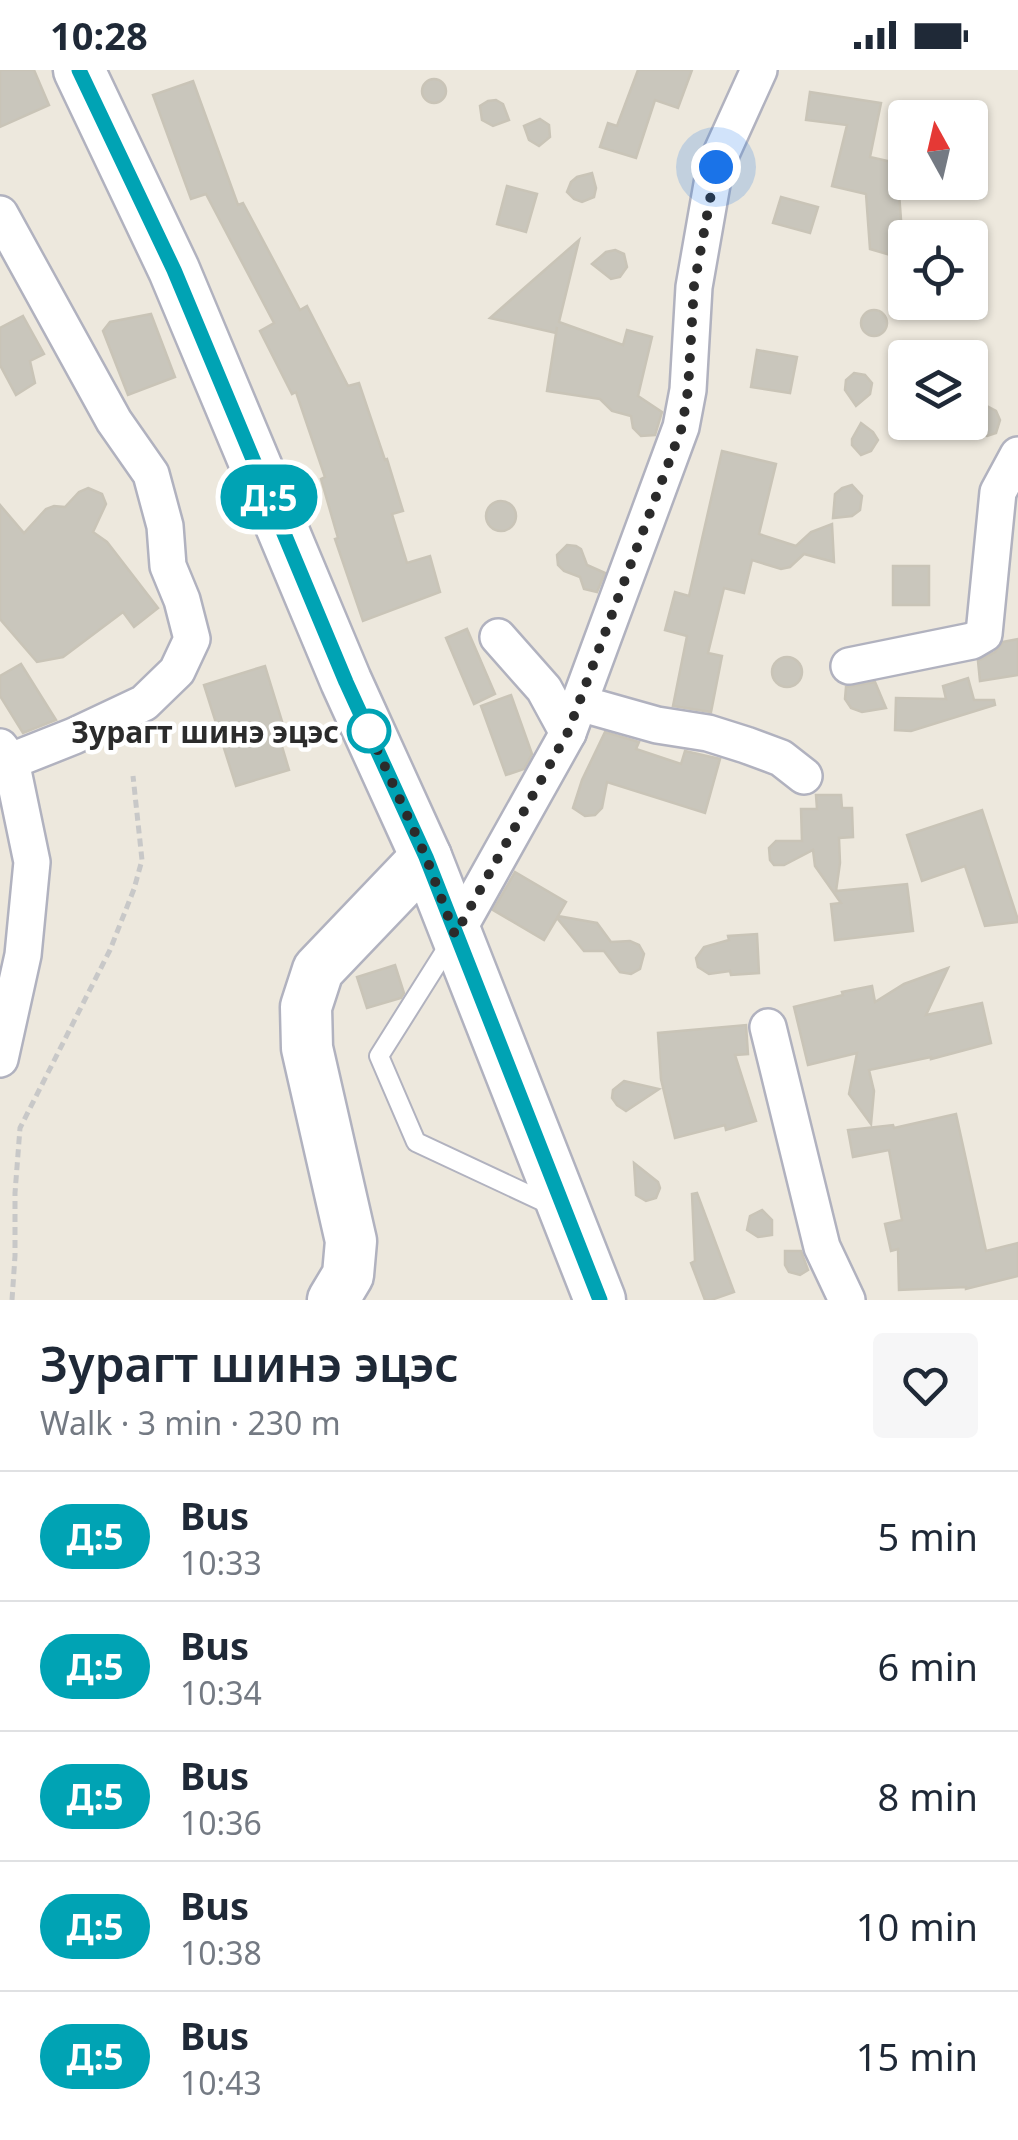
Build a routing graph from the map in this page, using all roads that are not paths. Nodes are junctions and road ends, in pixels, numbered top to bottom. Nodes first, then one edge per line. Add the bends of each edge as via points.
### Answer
1 (79, 70) edge
2 (758, 70) edge
3 (0, 214) edge
4 (1018, 455) edge
5 (498, 637) dead end
6 (849, 666) dead end
7 (573, 718) junction
8 (5, 754) edge
9 (804, 776) dead end
10 (426, 857) junction
11 (455, 935) junction
12 (768, 1027) dead end
13 (0, 1060) edge
14 (564, 1211) junction
15 (333, 1300) edge
16 (600, 1300) edge
17 (847, 1300) edge

1 - 10 main road via 174,270
2 - 7 street via 716,167 694,286 682,427
3 - 8 street via 114,421 151,474 168,566 192,639 178,671 144,702 74,736
4 - 6 street via 998,492 984,634
5 - 7 street
7 - 9 street via 708,733 781,758
7 - 11 street
8 - 13 street via 32,862 23,955
10 - 11 main road
10 - 15 main road via 318,970 306,1007 307,1048 351,1241 348,1275
11 - 14 main road
11 - 14 lane via 378,1056 416,1142
12 - 17 street via 822,1247
14 - 16 main road

